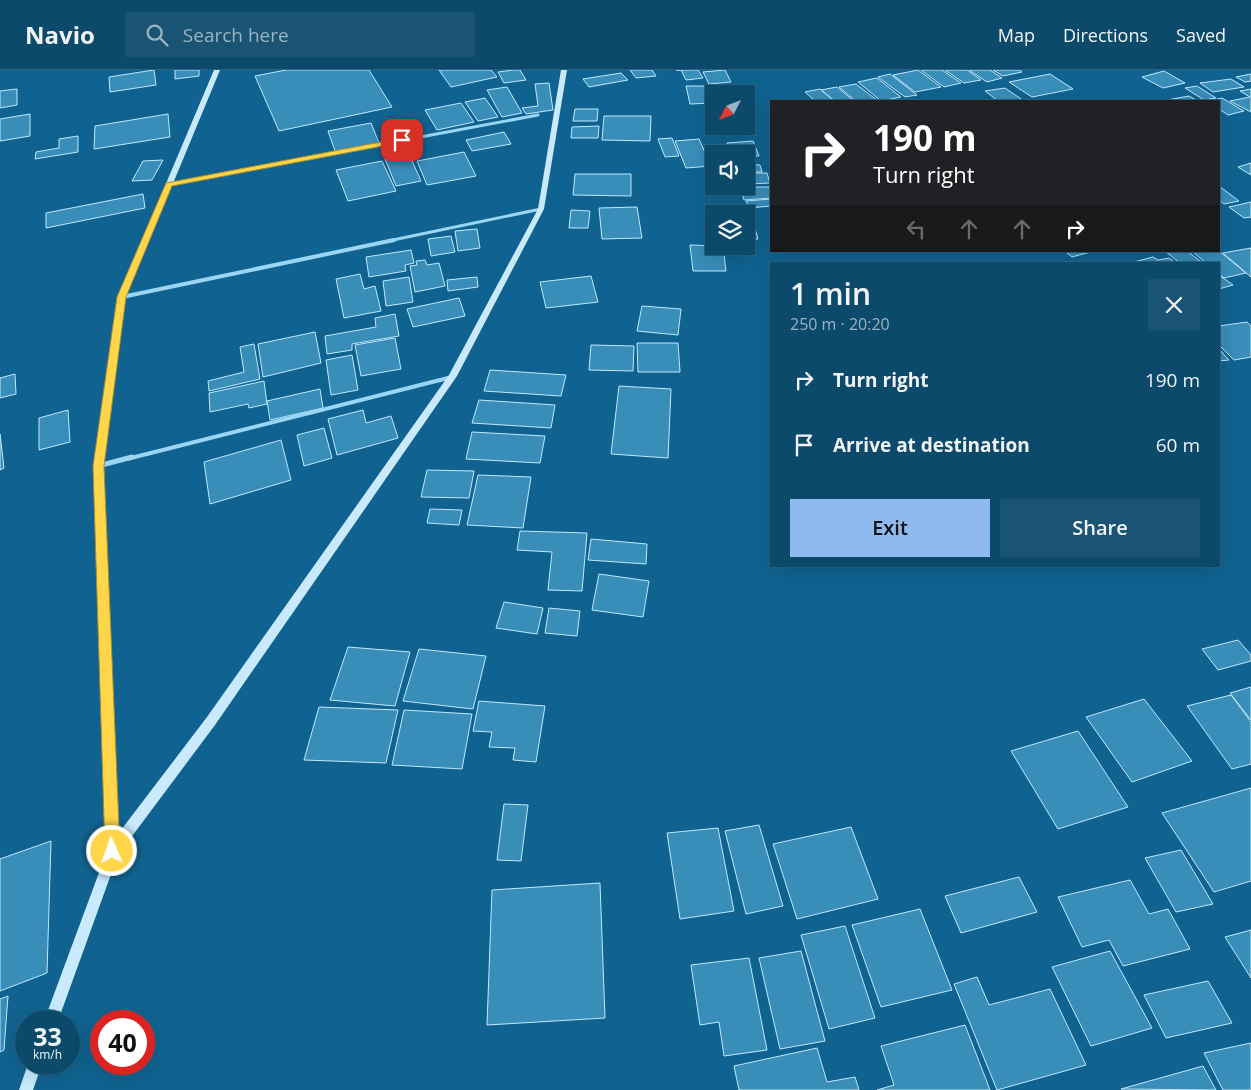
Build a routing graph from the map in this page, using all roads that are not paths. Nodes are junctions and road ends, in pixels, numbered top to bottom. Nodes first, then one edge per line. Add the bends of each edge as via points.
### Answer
1 (217, 70) edge
2 (564, 70) edge
3 (538, 115) dead end
4 (169, 184) junction
5 (541, 209) junction
6 (122, 297) junction
7 (453, 376) junction
8 (98, 466) junction
9 (112, 851) junction
10 (55, 1010) edge
11 (32, 1075) edge
12 (26, 1090) edge

1 - 4 street
2 - 5 street
3 - 4 street
4 - 6 street
5 - 6 street
5 - 7 street
6 - 8 street
7 - 8 street
7 - 9 street via 211,720
8 - 9 street
9 - 10 street
11 - 12 street

